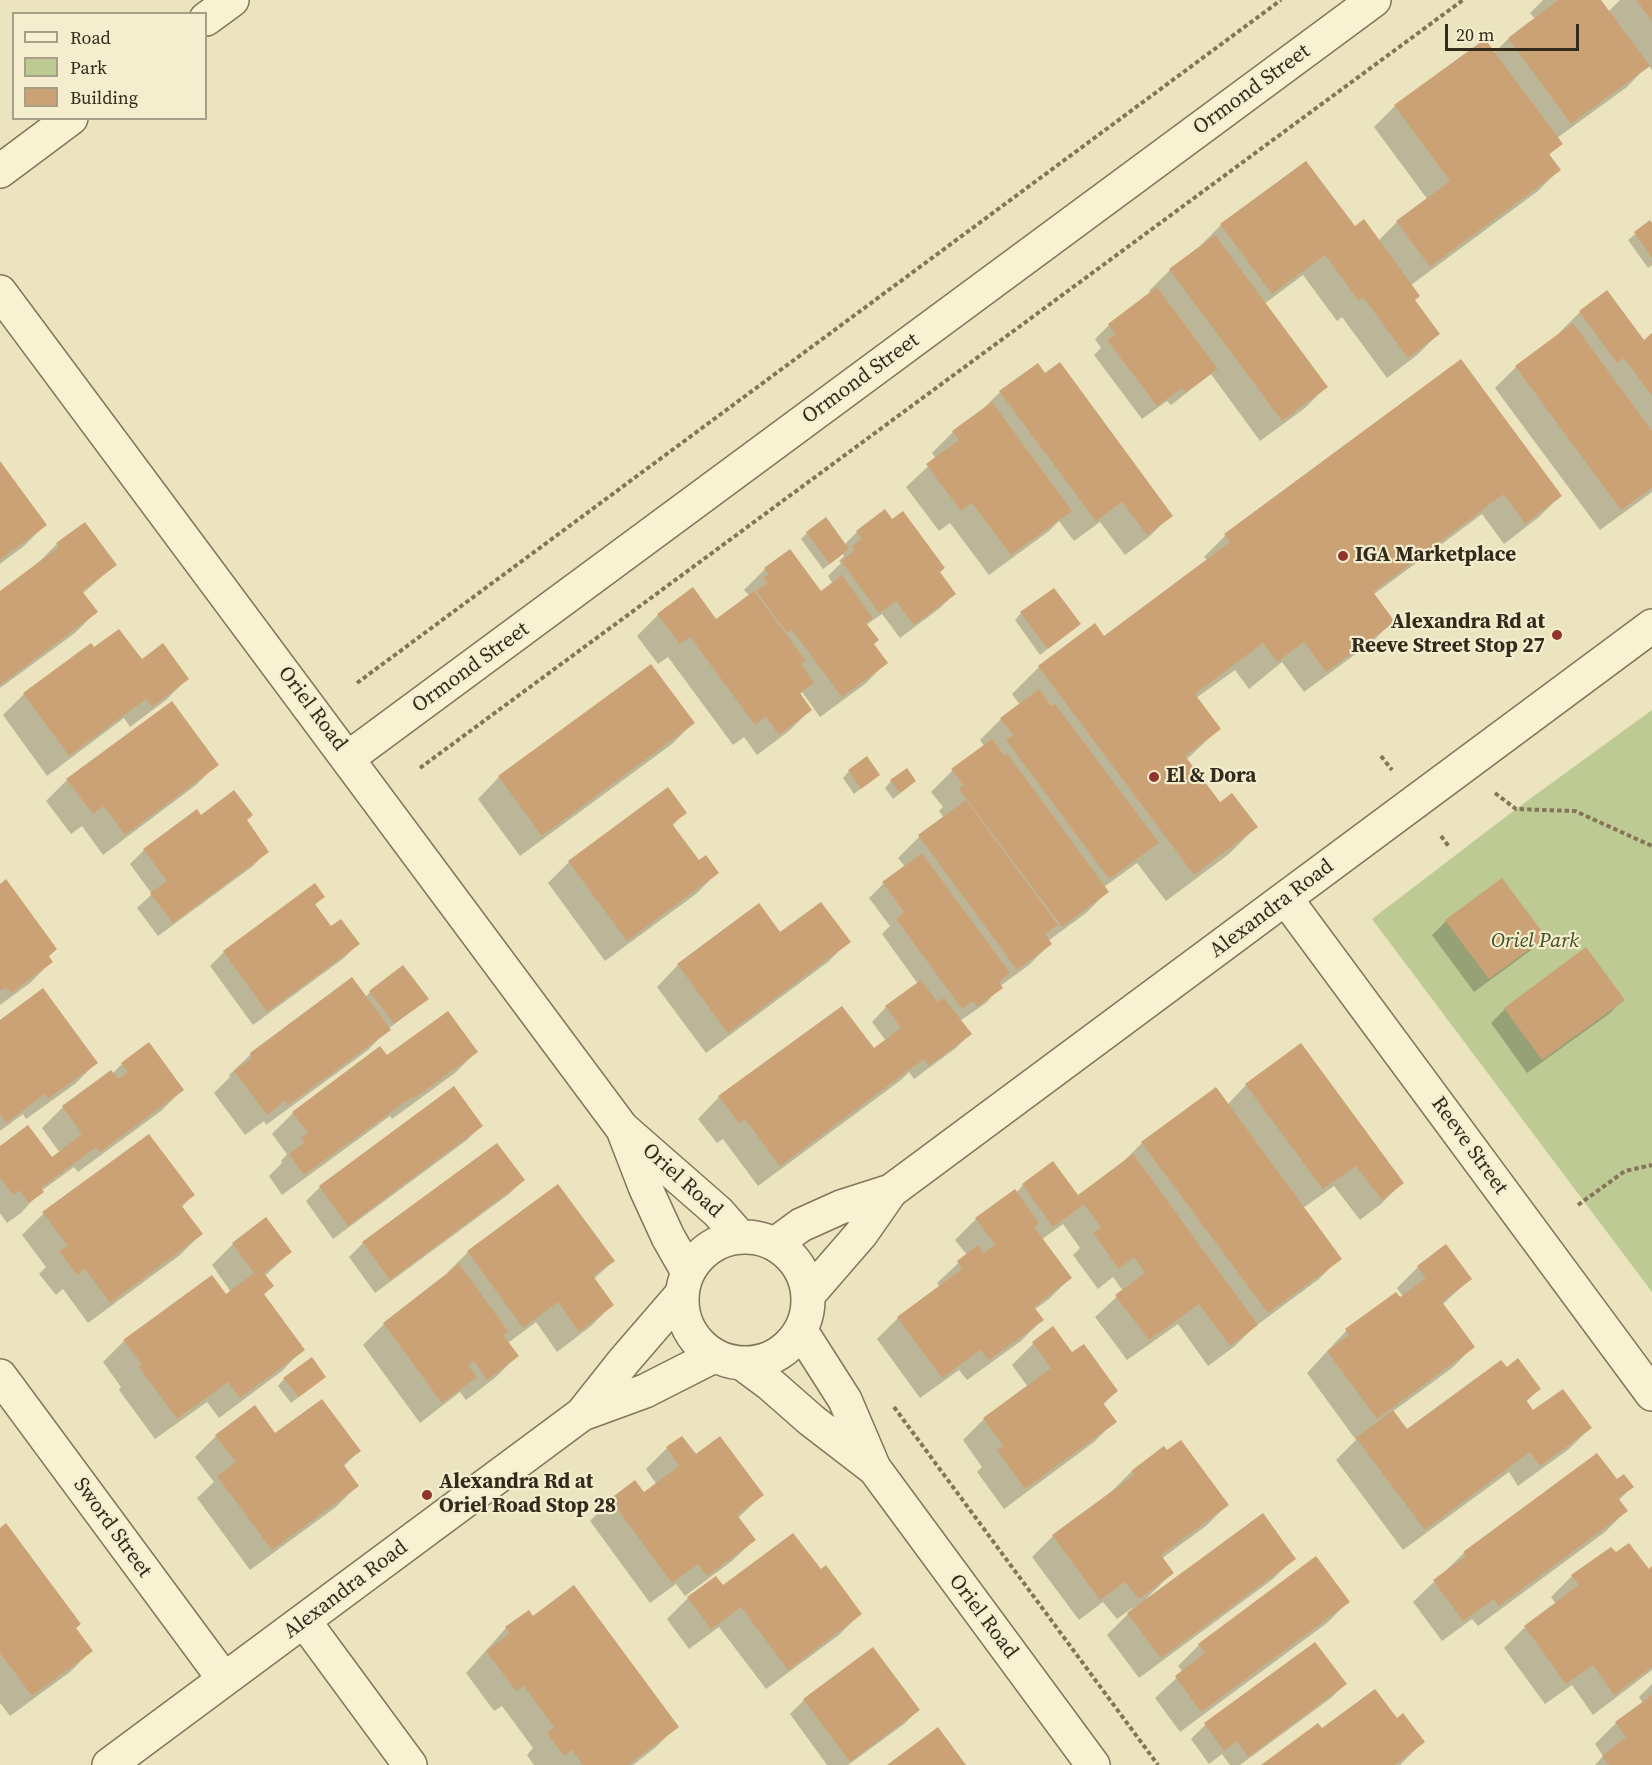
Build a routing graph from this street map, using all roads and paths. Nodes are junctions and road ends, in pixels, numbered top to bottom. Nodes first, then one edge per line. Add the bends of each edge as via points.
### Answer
1 (232, 0) edge
2 (1281, 0) edge
3 (1374, 0) edge
4 (1463, 0) edge
5 (207, 18) edge
6 (68, 120) edge
7 (0, 171) edge
8 (0, 292) edge
9 (1652, 626) edge
10 (357, 683) dead end
11 (1381, 756) dead end
12 (348, 758) junction
13 (420, 768) dead end
14 (1392, 770) dead end
15 (1498, 796) dead end
16 (1441, 836) dead end
17 (1652, 846) edge
18 (1450, 848) dead end
19 (1286, 898) junction
20 (622, 1128) junction
21 (1652, 1165) edge
22 (891, 1191) junction
23 (1578, 1205) dead end
24 (740, 1237) junction
25 (775, 1244) junction
26 (685, 1284) junction
27 (809, 1294) junction
28 (801, 1331) junction
29 (728, 1360) junction
30 (0, 1376) edge
31 (1652, 1394) edge
32 (888, 1399) dead end
33 (582, 1414) junction
34 (874, 1468) junction
35 (304, 1621) junction
36 (224, 1679) junction
37 (110, 1765) edge
38 (410, 1765) edge
39 (1093, 1765) edge
40 (1158, 1765) edge

1 - 5 street
2 - 10 path
3 - 12 street, Ormond Street
4 - 13 path
6 - 7 street
8 - 12 street, Oriel Road
9 - 19 street, Alexandra Road
11 - 14 path
12 - 20 street, Oriel Road
15 - 17 path via 1516,809 1575,812
16 - 18 path
19 - 22 street, Alexandra Road
19 - 31 street, Reeve Street
20 - 24 street, Oriel Road via 718,1212
20 - 26 street, Oriel Road
21 - 23 path via 1625,1171
22 - 25 street, Alexandra Road via 801,1225
22 - 27 street, Alexandra Road via 861,1234
24 - 25 street
24 - 26 street via 719,1242 701,1254
25 - 27 street via 792,1257
26 - 29 street via 683,1313 689,1330 699,1344
26 - 33 street, Alexandra Road
27 - 28 street
28 - 29 street via 777,1356 761,1362
28 - 34 street, Oriel Road via 845,1400
29 - 33 street, Alexandra Road
29 - 34 street, Oriel Road via 770,1384
30 - 36 street, Sword Street
32 - 40 path
33 - 35 street, Alexandra Road
34 - 39 street, Oriel Road
35 - 36 street, Alexandra Road
35 - 38 street
36 - 37 street, Alexandra Road

